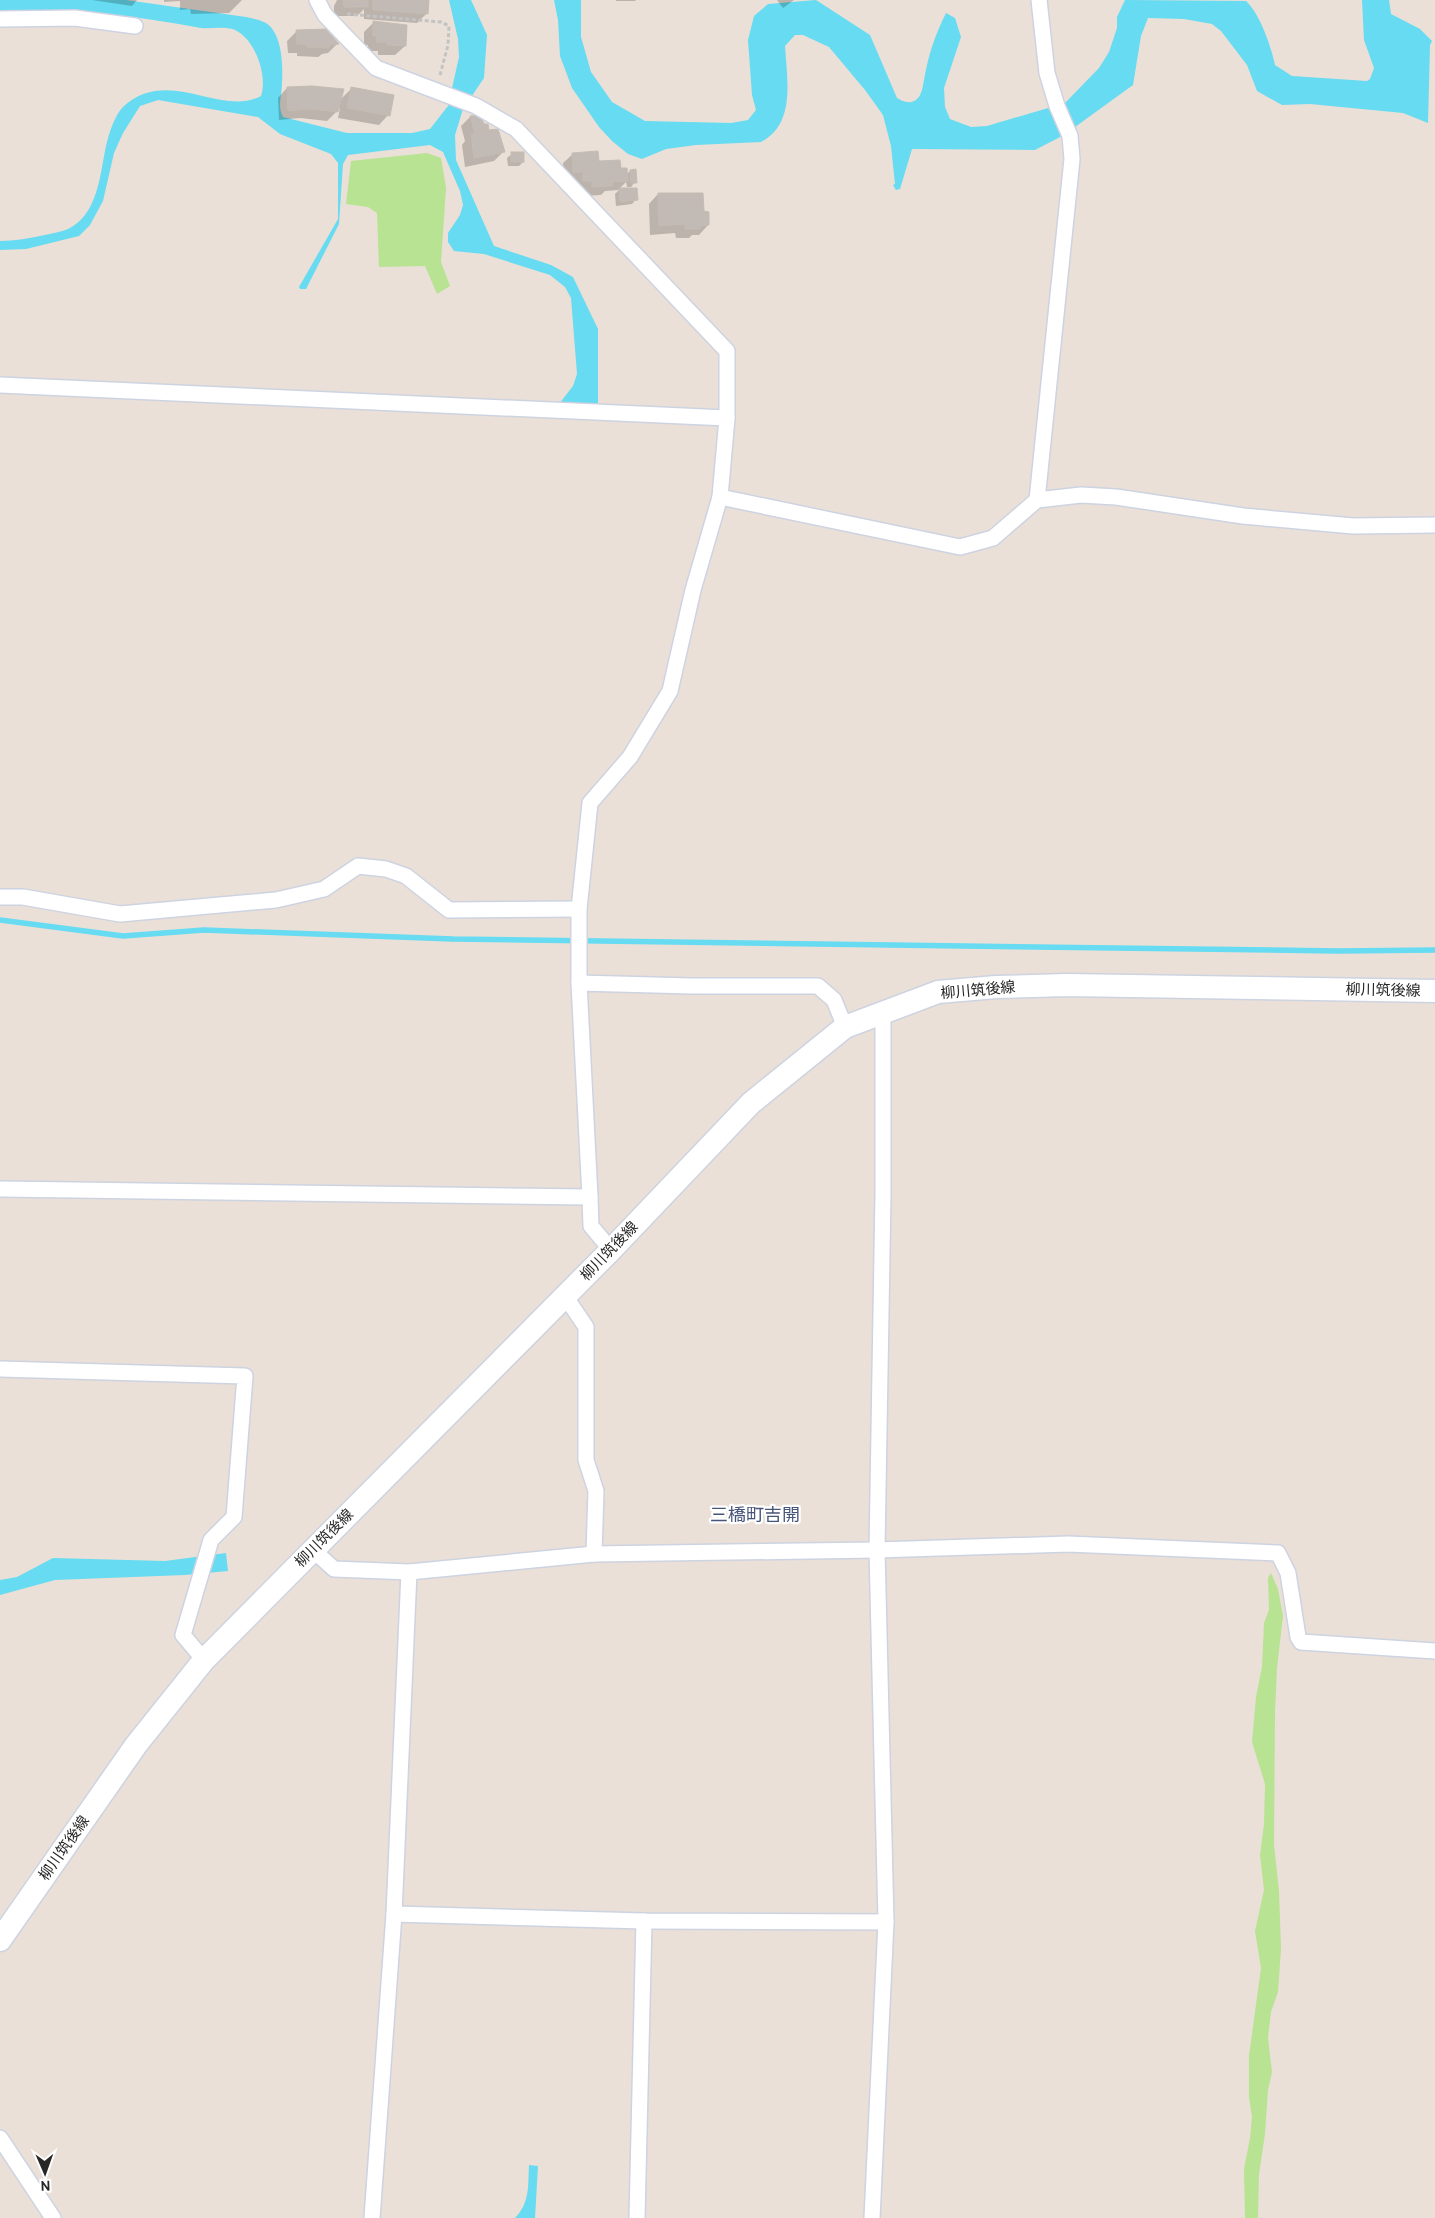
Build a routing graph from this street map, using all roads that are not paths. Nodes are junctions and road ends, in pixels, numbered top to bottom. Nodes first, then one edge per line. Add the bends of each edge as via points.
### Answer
1 (1039, 0) edge
2 (320, 6) edge
3 (0, 19) edge
4 (136, 26) dead end
5 (0, 384) edge
6 (727, 418) junction
7 (720, 497) junction
8 (1036, 500) junction
9 (1435, 525) edge
10 (0, 897) edge
11 (579, 909) junction
12 (579, 982) junction
13 (1435, 991) edge
14 (883, 1013) junction
15 (845, 1027) junction
16 (0, 1189) edge
17 (590, 1197) junction
18 (612, 1250) junction
19 (565, 1296) junction
20 (0, 1369) edge
21 (312, 1550) junction
22 (877, 1550) junction
23 (594, 1554) junction
24 (408, 1572) junction
25 (1435, 1651) edge
26 (204, 1660) junction
27 (394, 1914) junction
28 (644, 1921) junction
29 (886, 1922) junction
30 (0, 1940) edge
31 (0, 2138) edge
32 (372, 2215) edge
33 (53, 2218) edge
34 (637, 2218) edge
35 (872, 2218) edge

1 - 8 street via 1047,73 1070,136 1072,159
2 - 6 street via 376,68 476,106 516,129 726,351
3 - 4 street via 75,18
5 - 6 street
6 - 7 street
7 - 8 street via 960,546 993,538
7 - 11 street via 693,590 670,691 630,757 590,803
8 - 9 street via 1081,495 1116,497 1243,516 1354,526
10 - 11 street via 23,897 120,914 276,900 324,889 358,866 386,869 406,876 449,910
11 - 12 street
12 - 15 street via 818,986 834,1000
12 - 17 street
13 - 14 main road, 柳川筑後線 via 1058,985 938,992
14 - 15 main road, 柳川筑後線
14 - 22 street
15 - 18 main road, 柳川筑後線 via 751,1103
16 - 17 street
17 - 18 street via 591,1226
18 - 19 main road, 柳川筑後線
19 - 21 main road, 柳川筑後線
19 - 23 street via 586,1327 586,1460 596,1491
20 - 26 street via 245,1376 234,1517 211,1540 184,1635
21 - 24 street via 334,1569
21 - 26 main road, 柳川筑後線
22 - 23 street
22 - 25 street via 1068,1544 1278,1553 1288,1573 1301,1642
22 - 29 street
23 - 24 street
24 - 27 street
26 - 30 main road, 柳川筑後線 via 136,1745
27 - 28 street
27 - 32 street
28 - 29 street
28 - 34 street
29 - 35 street
31 - 33 street

